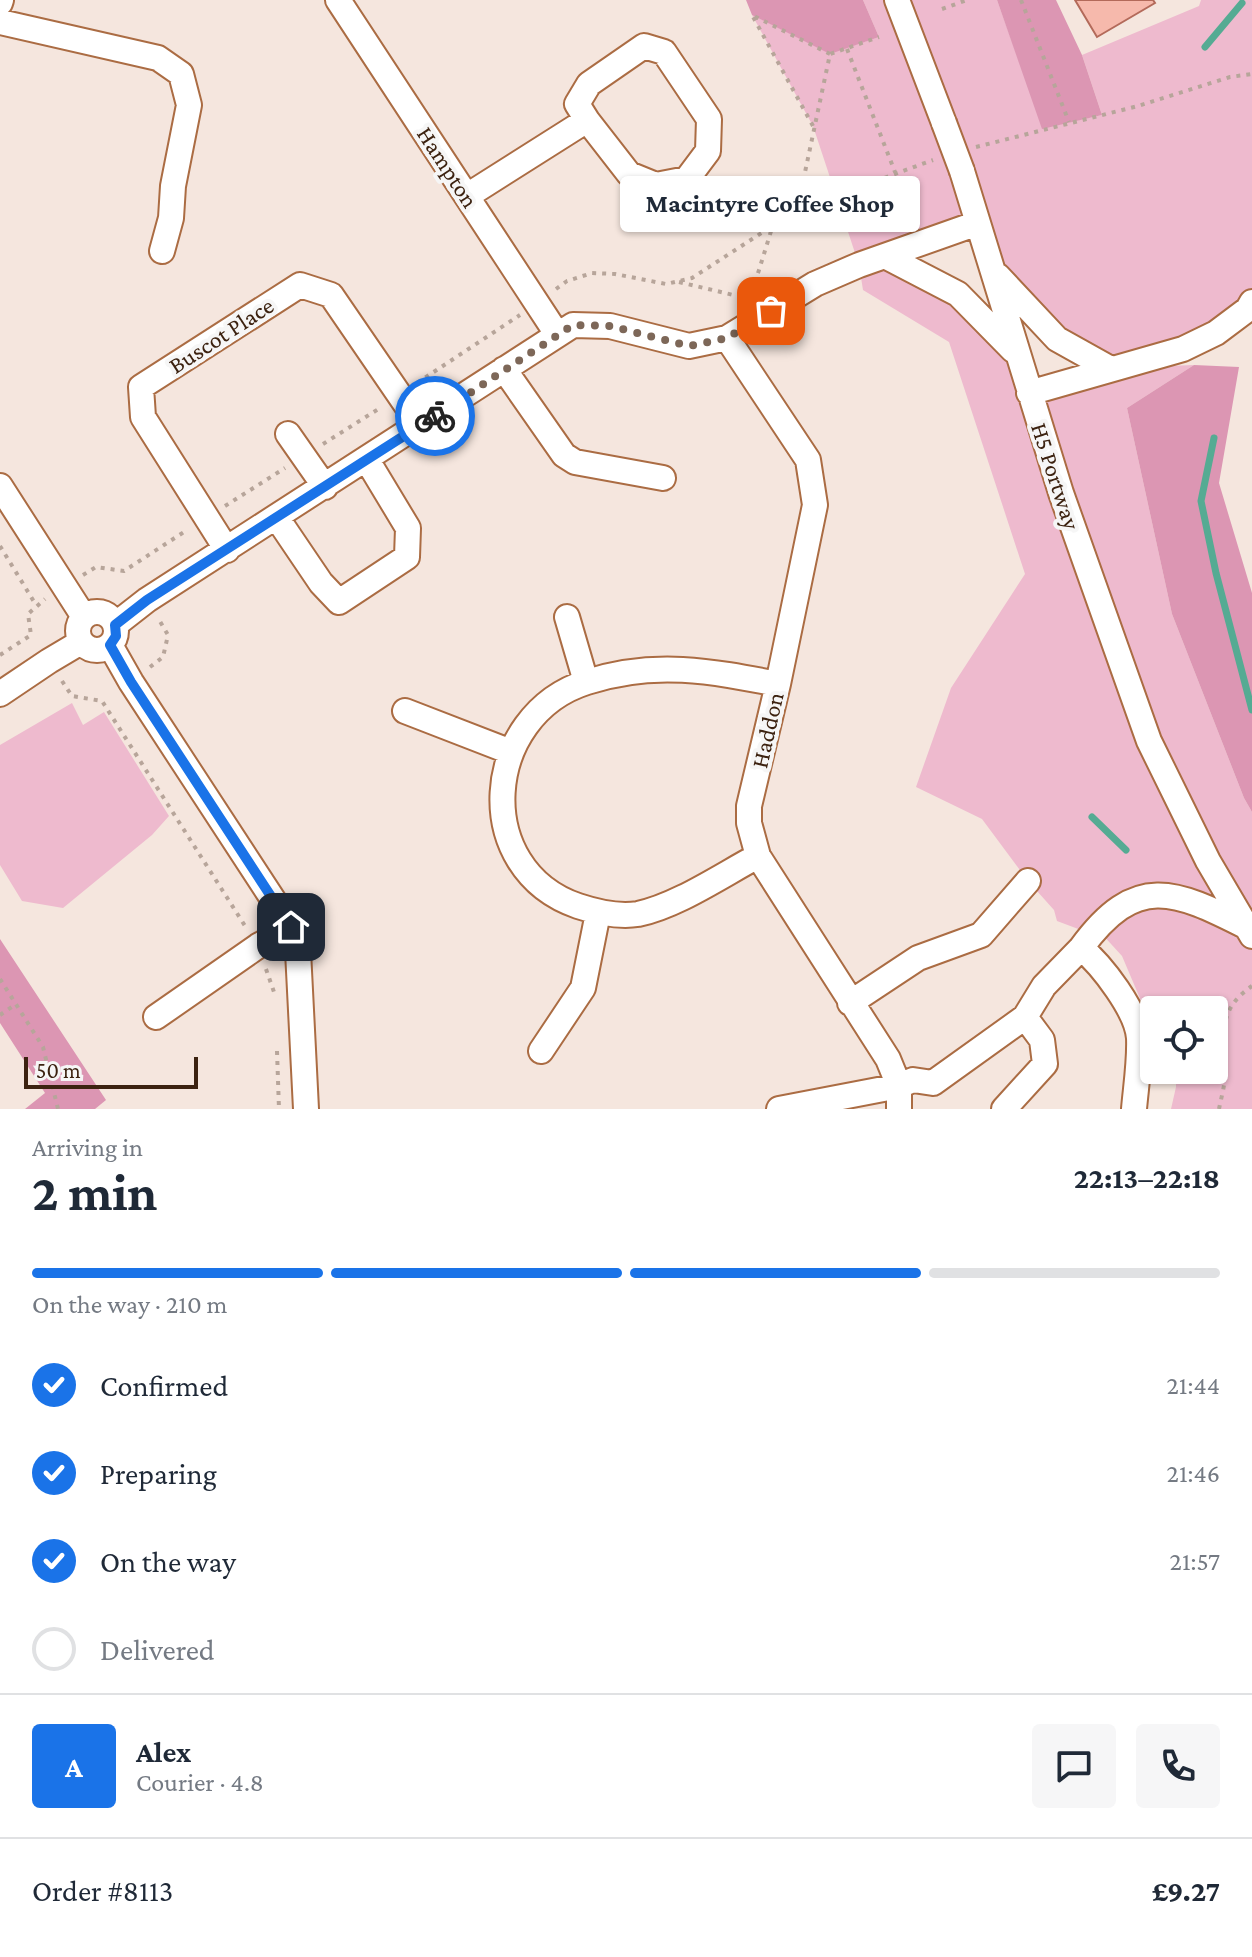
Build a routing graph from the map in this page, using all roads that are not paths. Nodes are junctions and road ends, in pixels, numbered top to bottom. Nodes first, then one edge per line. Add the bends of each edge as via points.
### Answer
1 (338, 0) edge
2 (897, 0) edge
3 (0, 22) edge
4 (587, 120) junction
5 (467, 196) junction
6 (978, 223) junction
7 (162, 251) dead end
8 (885, 256) junction
9 (993, 272) junction
10 (1252, 302) edge
11 (557, 334) junction
12 (727, 338) junction
13 (1017, 354) junction
14 (1109, 368) junction
15 (504, 369) junction
16 (1029, 393) junction
17 (420, 425) junction
18 (288, 434) dead end
19 (367, 460) junction
20 (663, 478) dead end
21 (0, 486) edge
22 (325, 487) junction
23 (277, 518) junction
24 (227, 550) junction
25 (84, 617) junction
26 (567, 617) dead end
27 (113, 635) junction
28 (81, 642) junction
29 (586, 682) junction
30 (778, 684) junction
31 (0, 694) edge
32 (405, 711) dead end
33 (511, 752) junction
34 (758, 856) junction
35 (1028, 881) dead end
36 (598, 913) junction
37 (291, 927) junction
38 (1249, 931) edge
39 (1081, 948) junction
40 (850, 1003) junction
41 (156, 1017) dead end
42 (1025, 1017) junction
43 (541, 1051) dead end
44 (899, 1098) edge
45 (306, 1109) edge
46 (779, 1109) edge
47 (1004, 1109) edge
48 (1134, 1109) edge

1 - 5 street, Hampton
2 - 6 street, H5 Portway, bridge
3 - 7 street via 158,58 181,74 189,105
4 - 4 street via 629,174 656,185 687,179 708,151 709,119 664,52 644,46 589,84 577,104
4 - 5 street
5 - 11 street, Hampton
6 - 8 street
6 - 9 street, H5 Portway
8 - 12 street via 815,284
8 - 13 street via 958,294
9 - 13 street, H5 Portway
9 - 14 street via 1057,339
10 - 14 street via 1216,333 1183,349
11 - 12 street via 573,325 610,326 689,346
11 - 15 street
12 - 30 street, Haddon via 808,460 815,505
13 - 16 street, H5 Portway
14 - 16 street
15 - 17 street
15 - 20 street via 564,455 575,462
16 - 38 street, H5 Portway via 1149,741
17 - 19 street
17 - 24 street, Buscot Place via 331,295 300,285 141,387 143,417
18 - 22 street
19 - 22 street
19 - 23 street via 408,528 407,557 339,602
21 - 25 street
22 - 23 street
23 - 24 street
24 - 27 street via 147,600
25 - 27 street via 102,613 112,619
25 - 28 street via 78,632
26 - 29 street
27 - 28 street via 98,650
27 - 37 street via 131,682
28 - 31 street
29 - 30 street via 641,670 699,669
29 - 33 street via 550,699 525,724
30 - 34 street, Haddon via 749,806
32 - 33 street
33 - 36 street via 501,790 505,832 529,878 559,899
34 - 36 street via 662,906 635,914
34 - 40 street, Haddon
35 - 40 street via 981,935 918,958
36 - 43 street via 583,988
37 - 41 street
37 - 45 street via 298,951
38 - 39 street via 1197,901 1157,894 1127,902 1099,924
39 - 42 street via 1044,986
39 - 48 street via 1099,963 1123,998 1139,1036
40 - 44 street, Haddon via 888,1059
42 - 44 street via 933,1083 913,1080
42 - 47 street via 1042,1040 1045,1064
44 - 46 street

